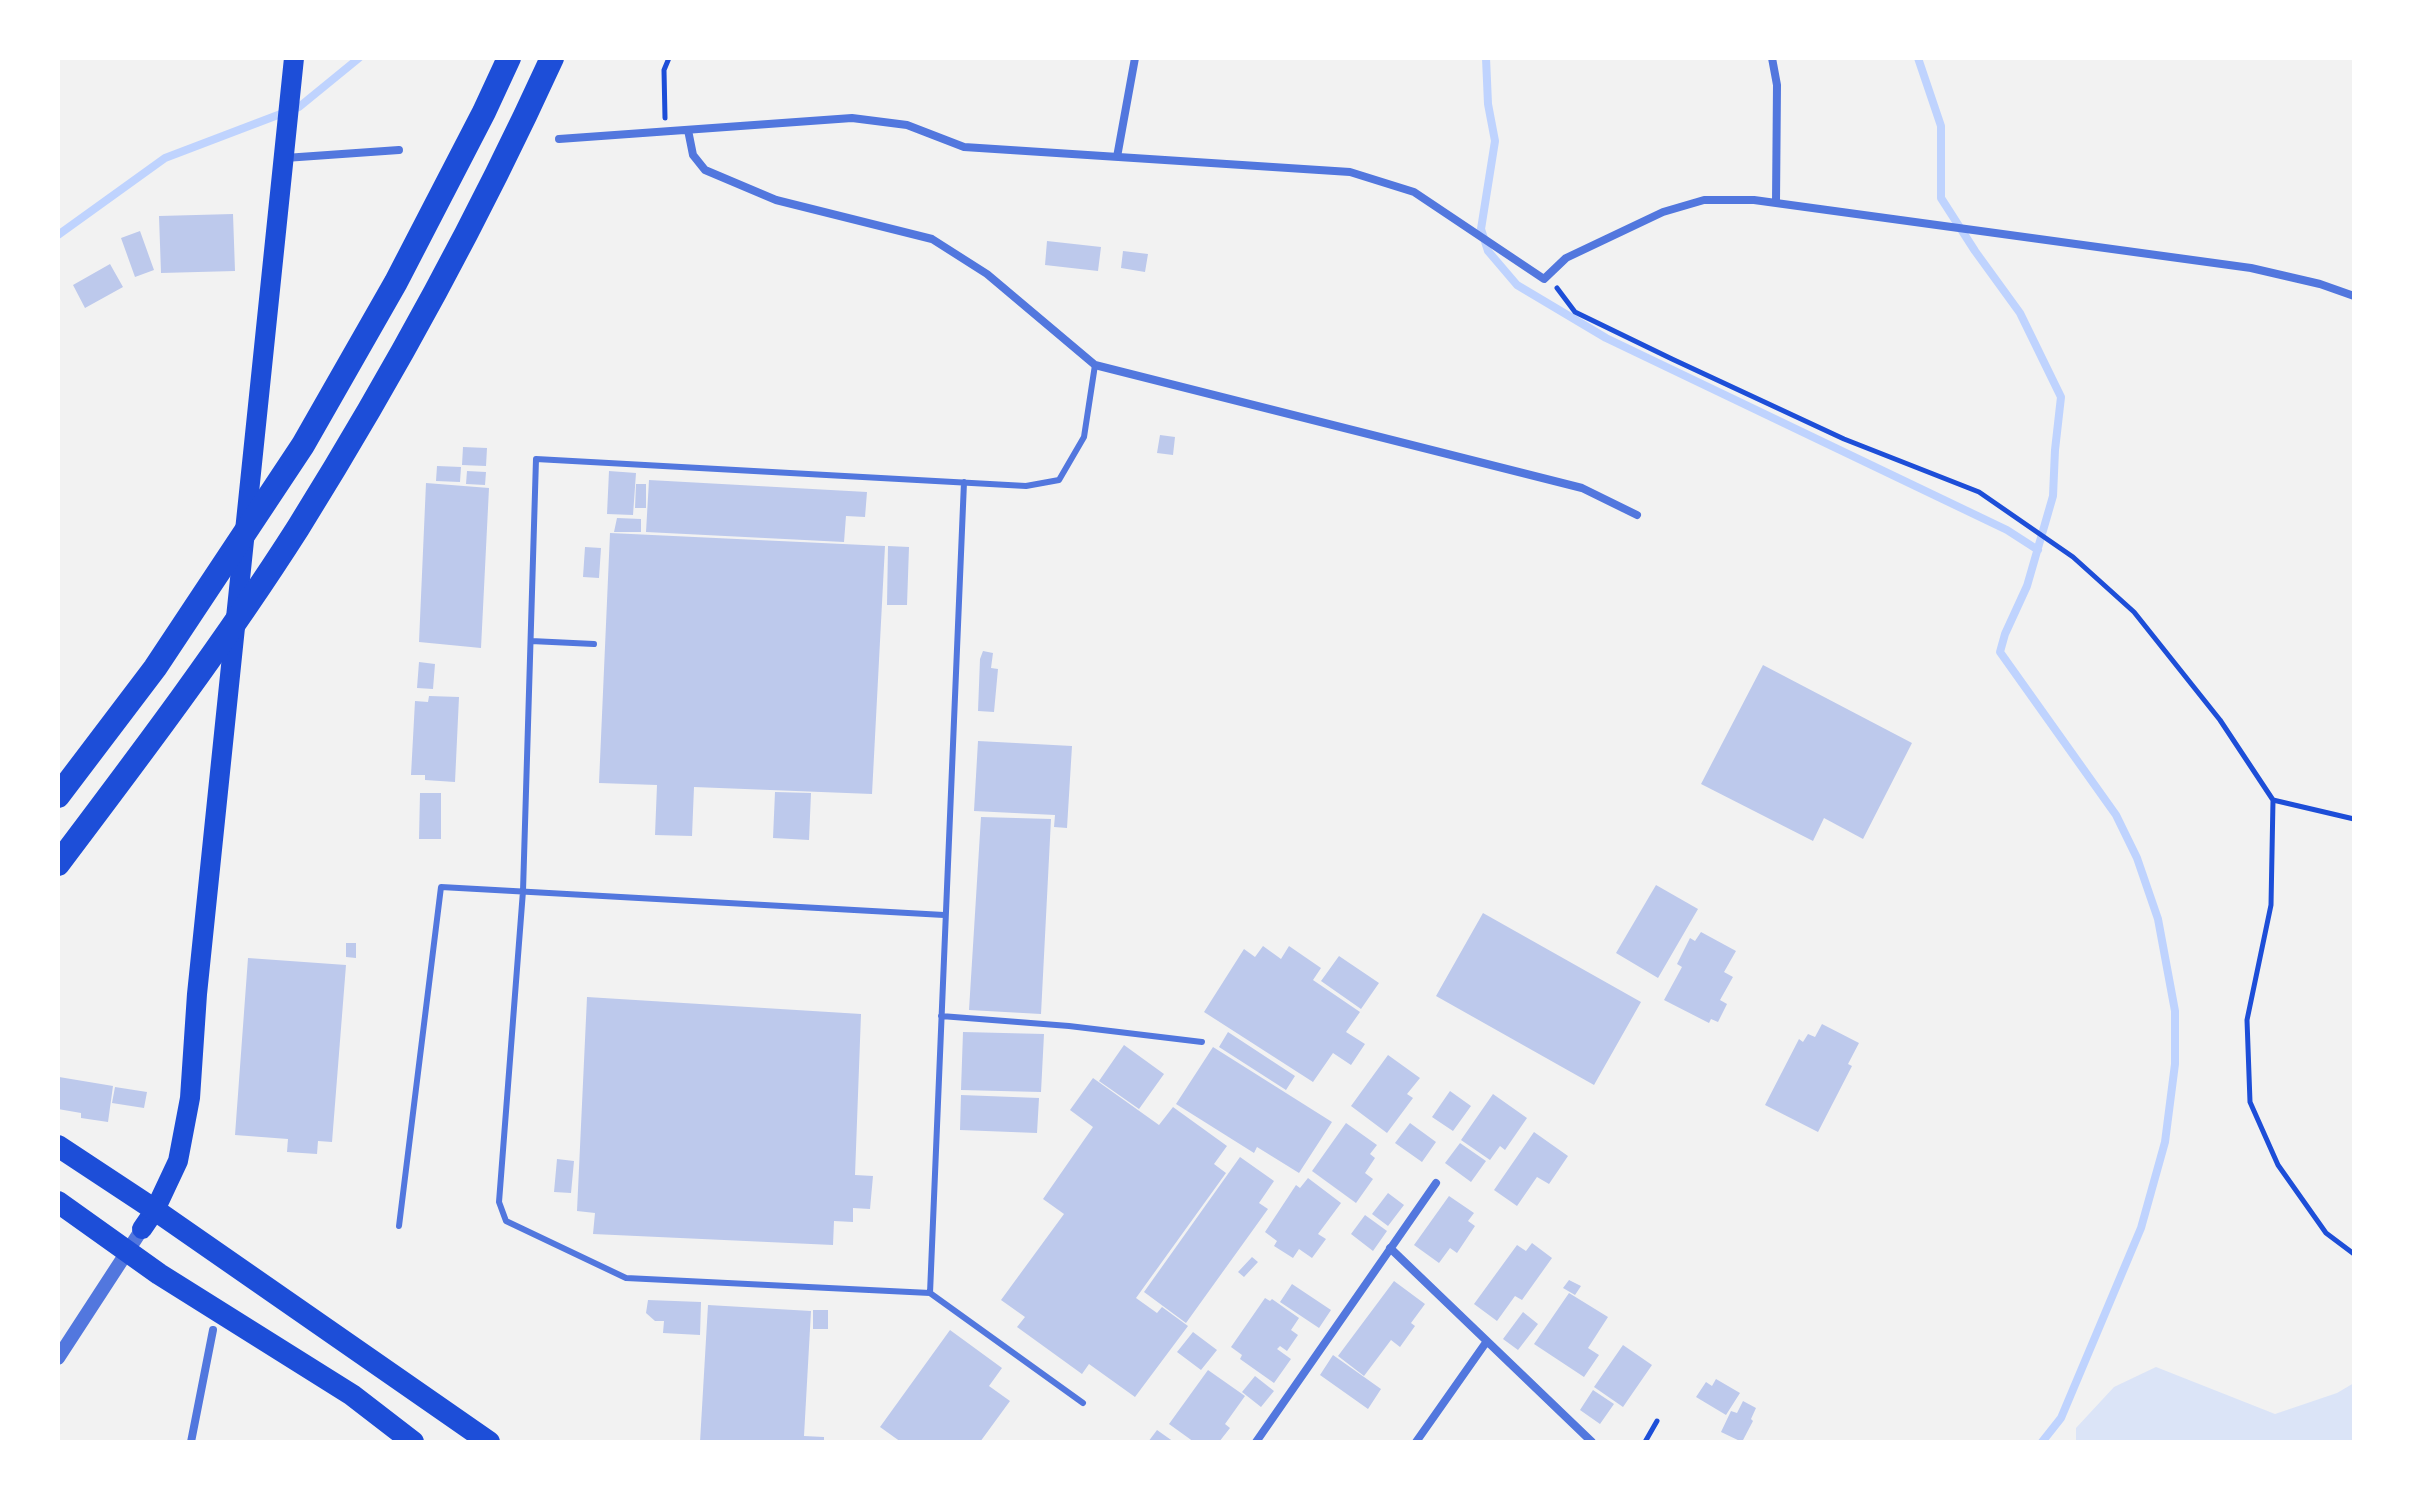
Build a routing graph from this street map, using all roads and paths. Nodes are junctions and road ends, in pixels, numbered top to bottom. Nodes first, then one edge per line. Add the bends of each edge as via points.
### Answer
1 (294, 58) edge
2 (509, 58) edge
3 (552, 58) edge
4 (669, 58) edge
5 (1135, 58) edge
6 (1772, 58) edge
7 (688, 130) junction
8 (665, 131) junction
9 (559, 139) dead end
10 (399, 150) dead end
11 (1117, 157) junction
12 (284, 158) junction
13 (1776, 202) junction
14 (1544, 279) junction
15 (2354, 296) edge
16 (1095, 365) junction
17 (964, 482) junction
18 (1637, 515) dead end
19 (531, 641) junction
20 (594, 644) dead end
21 (58, 796) edge
22 (2273, 800) junction
23 (2354, 819) edge
24 (58, 864) edge
25 (523, 891) junction
26 (944, 915) junction
27 (941, 1016) junction
28 (1202, 1042) dead end
29 (58, 1146) edge
30 (1436, 1183) dead end
31 (58, 1202) edge
32 (155, 1210) junction
33 (399, 1226) dead end
34 (142, 1229) joint
35 (1390, 1248) junction
36 (128, 1251) junction
37 (2354, 1254) edge
38 (930, 1293) junction
39 (213, 1330) dead end
40 (1487, 1341) junction
41 (58, 1358) edge
42 (1083, 1403) dead end
43 (1657, 1421) dead end
44 (191, 1442) edge
45 (413, 1442) edge
46 (489, 1442) edge
47 (1256, 1442) edge
48 (1416, 1442) edge
49 (1592, 1442) edge
50 (1645, 1442) edge

1 - 12 main road
2 - 21 highway via 396,282 303,445 155,668
3 - 24 highway via 434,298 296,530 178,704
4 - 8 path via 664,70
5 - 11 street
6 - 13 street via 1777,85
7 - 8 street
7 - 11 street via 852,118 907,125 964,147
7 - 16 street via 693,155 705,170 776,200 932,239 987,274
8 - 9 street
10 - 12 street
11 - 14 street via 1350,172 1414,192
12 - 32 main road via 190,1098 178,1161
13 - 14 street via 1704,200 1663,212 1566,258
13 - 15 street via 2251,268
14 - 22 path via 1560,290 1575,312 1844,439 1979,492 2073,557 2134,612 2220,720
16 - 17 lane via 1084,437 1059,480 1026,486
16 - 18 street via 1582,488
17 - 19 lane via 536,459
17 - 26 lane
19 - 20 lane
19 - 25 lane
22 - 23 path
22 - 37 path via 2271,905 2247,1020 2250,1102 2278,1165 2326,1233
25 - 26 lane
25 - 33 lane via 441,887
25 - 38 lane via 499,1202 506,1221 626,1278
26 - 27 lane
27 - 28 lane
27 - 38 lane
29 - 32 highway
30 - 35 street
31 - 36 highway
32 - 34 main road
32 - 46 highway
34 - 36 street
35 - 40 street
35 - 47 street
36 - 41 street
36 - 45 highway via 352,1395
38 - 42 lane
39 - 44 street
40 - 48 street
40 - 49 street
43 - 50 path

